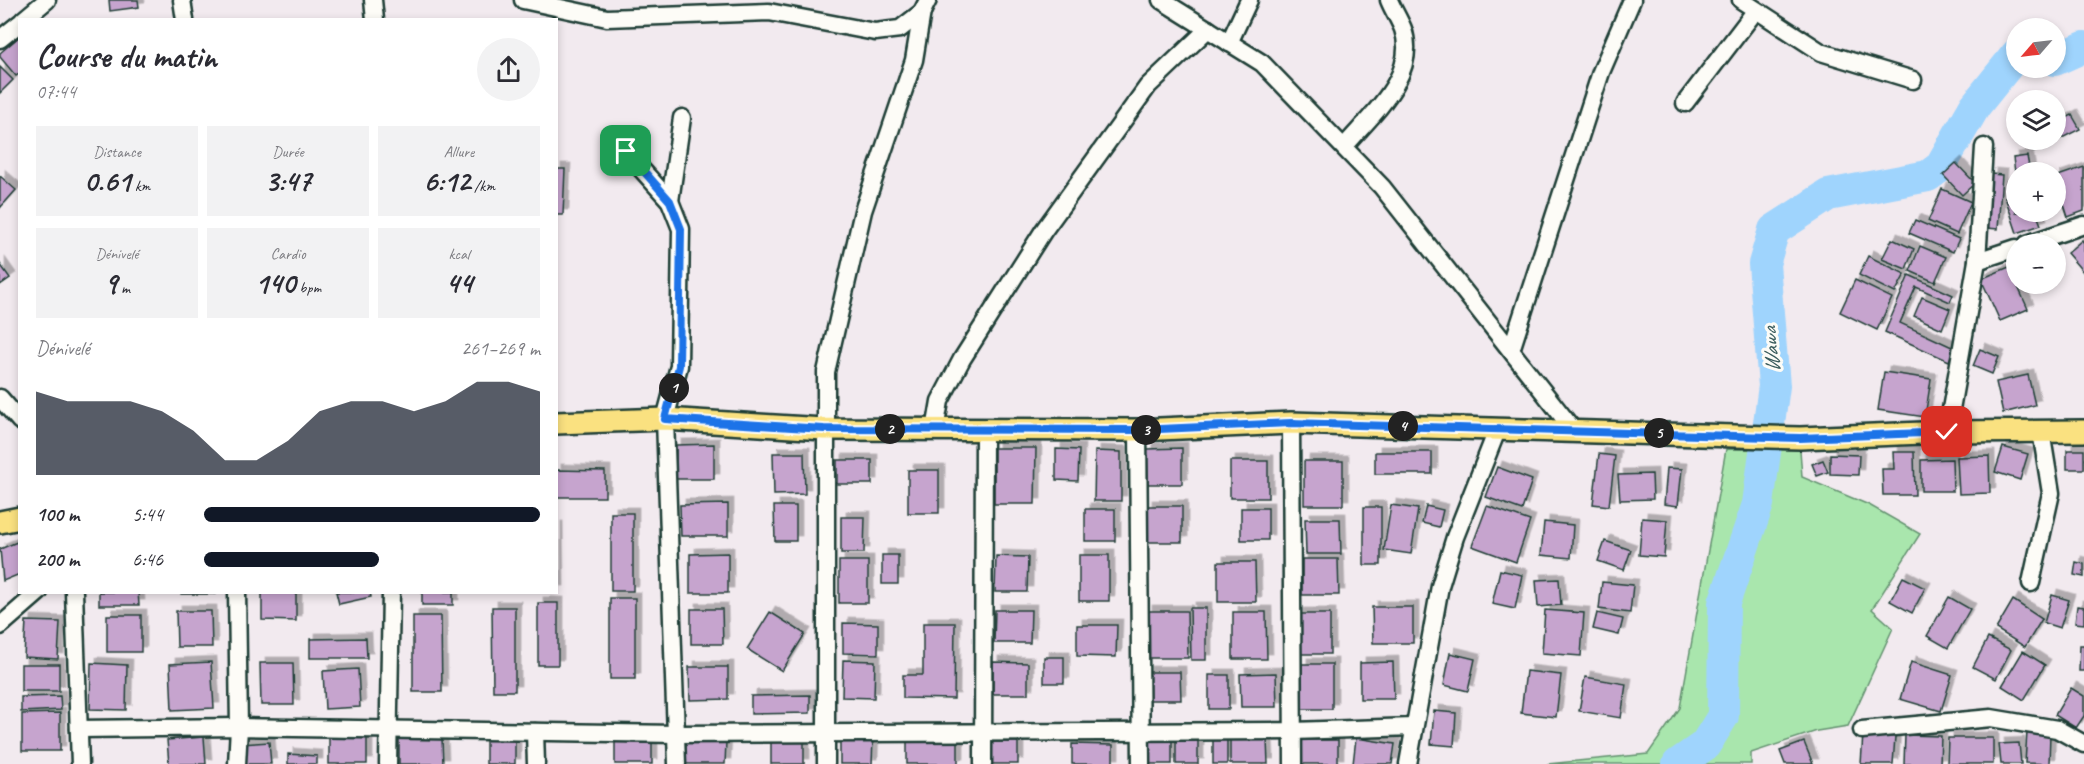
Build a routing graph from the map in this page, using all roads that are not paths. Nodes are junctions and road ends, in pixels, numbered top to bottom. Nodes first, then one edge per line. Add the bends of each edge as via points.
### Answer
1 (47, 0) edge
2 (182, 0) edge
3 (373, 0) edge
4 (523, 0) edge
5 (1161, 0) edge
6 (1249, 0) edge
7 (1389, 0) edge
8 (1632, 0) edge
9 (1741, 0) edge
10 (925, 6) edge
11 (1756, 10) junction
12 (25, 18) edge
13 (185, 18) edge
14 (375, 18) edge
15 (18, 25) edge
16 (1208, 29) junction
17 (0, 39) edge
18 (1229, 43) junction
19 (1913, 80) dead end
20 (1685, 103) dead end
21 (682, 117) dead end
22 (1344, 147) junction
23 (1984, 147) dead end
24 (626, 151) dead end
25 (670, 201) junction
26 (2084, 225) edge
27 (2057, 234) edge
28 (2006, 251) edge
29 (1977, 261) junction
30 (1510, 350) junction
31 (0, 398) edge
32 (18, 419) edge
33 (665, 419) junction
34 (558, 423) edge
35 (1291, 423) junction
36 (1498, 428) junction
37 (824, 429) junction
38 (935, 430) junction
39 (984, 430) junction
40 (1138, 430) junction
41 (2041, 431) junction
42 (2084, 431) edge
43 (1575, 432) junction
44 (1947, 432) junction
45 (18, 518) edge
46 (0, 522) edge
47 (2031, 583) dead end
48 (37, 594) edge
49 (74, 594) edge
50 (237, 594) edge
51 (391, 594) edge
52 (0, 626) edge
53 (239, 727) junction
54 (1413, 727) junction
55 (79, 729) junction
56 (388, 729) junction
57 (1862, 730) dead end
58 (1293, 731) junction
59 (535, 732) junction
60 (983, 732) junction
61 (1141, 732) junction
62 (825, 733) junction
63 (677, 734) junction
64 (2084, 744) edge
65 (80, 764) edge
66 (237, 764) edge
67 (388, 764) edge
68 (536, 764) edge
69 (677, 764) edge
70 (826, 764) edge
71 (982, 764) edge
72 (1141, 764) edge
73 (1293, 764) edge
74 (1408, 764) edge

1 - 12 street
2 - 13 street
3 - 14 street
4 - 10 street via 607,18 769,12 875,32 900,29
5 - 16 street
6 - 18 street
7 - 22 street via 1404,31 1404,64 1394,88
8 - 30 street via 1600,72
9 - 11 street
10 - 37 street via 914,60 863,211 826,372
11 - 19 street via 1821,52
11 - 20 street
15 - 17 street
16 - 18 street
16 - 38 street via 1148,86 1044,230 962,359 940,401
18 - 22 street via 1262,63
21 - 25 street
22 - 30 street via 1382,187
23 - 29 street
24 - 25 street
25 - 33 street via 681,229 679,366
26 - 27 street
28 - 29 street
29 - 44 street
30 - 43 street
31 - 32 street
33 - 34 main road
33 - 37 main road
33 - 63 street
35 - 36 main road
35 - 40 main road
35 - 58 street
36 - 43 main road
36 - 54 street via 1440,586
37 - 38 main road
37 - 62 street
38 - 39 main road
39 - 40 main road
39 - 60 street
40 - 61 street
41 - 42 main road
41 - 44 main road
41 - 47 street via 2051,493
43 - 44 main road via 1800,438
45 - 46 main road
48 - 52 street
49 - 55 street
50 - 53 street
51 - 56 street
53 - 55 street
53 - 56 street
53 - 66 street
54 - 58 street
54 - 74 street
55 - 65 street
56 - 59 street
56 - 67 street
57 - 64 street via 1991,718 2057,729
58 - 61 street
58 - 73 street
59 - 63 street
59 - 68 street
60 - 61 street
60 - 62 street
60 - 71 street
61 - 72 street
62 - 63 street
62 - 70 street
63 - 69 street

